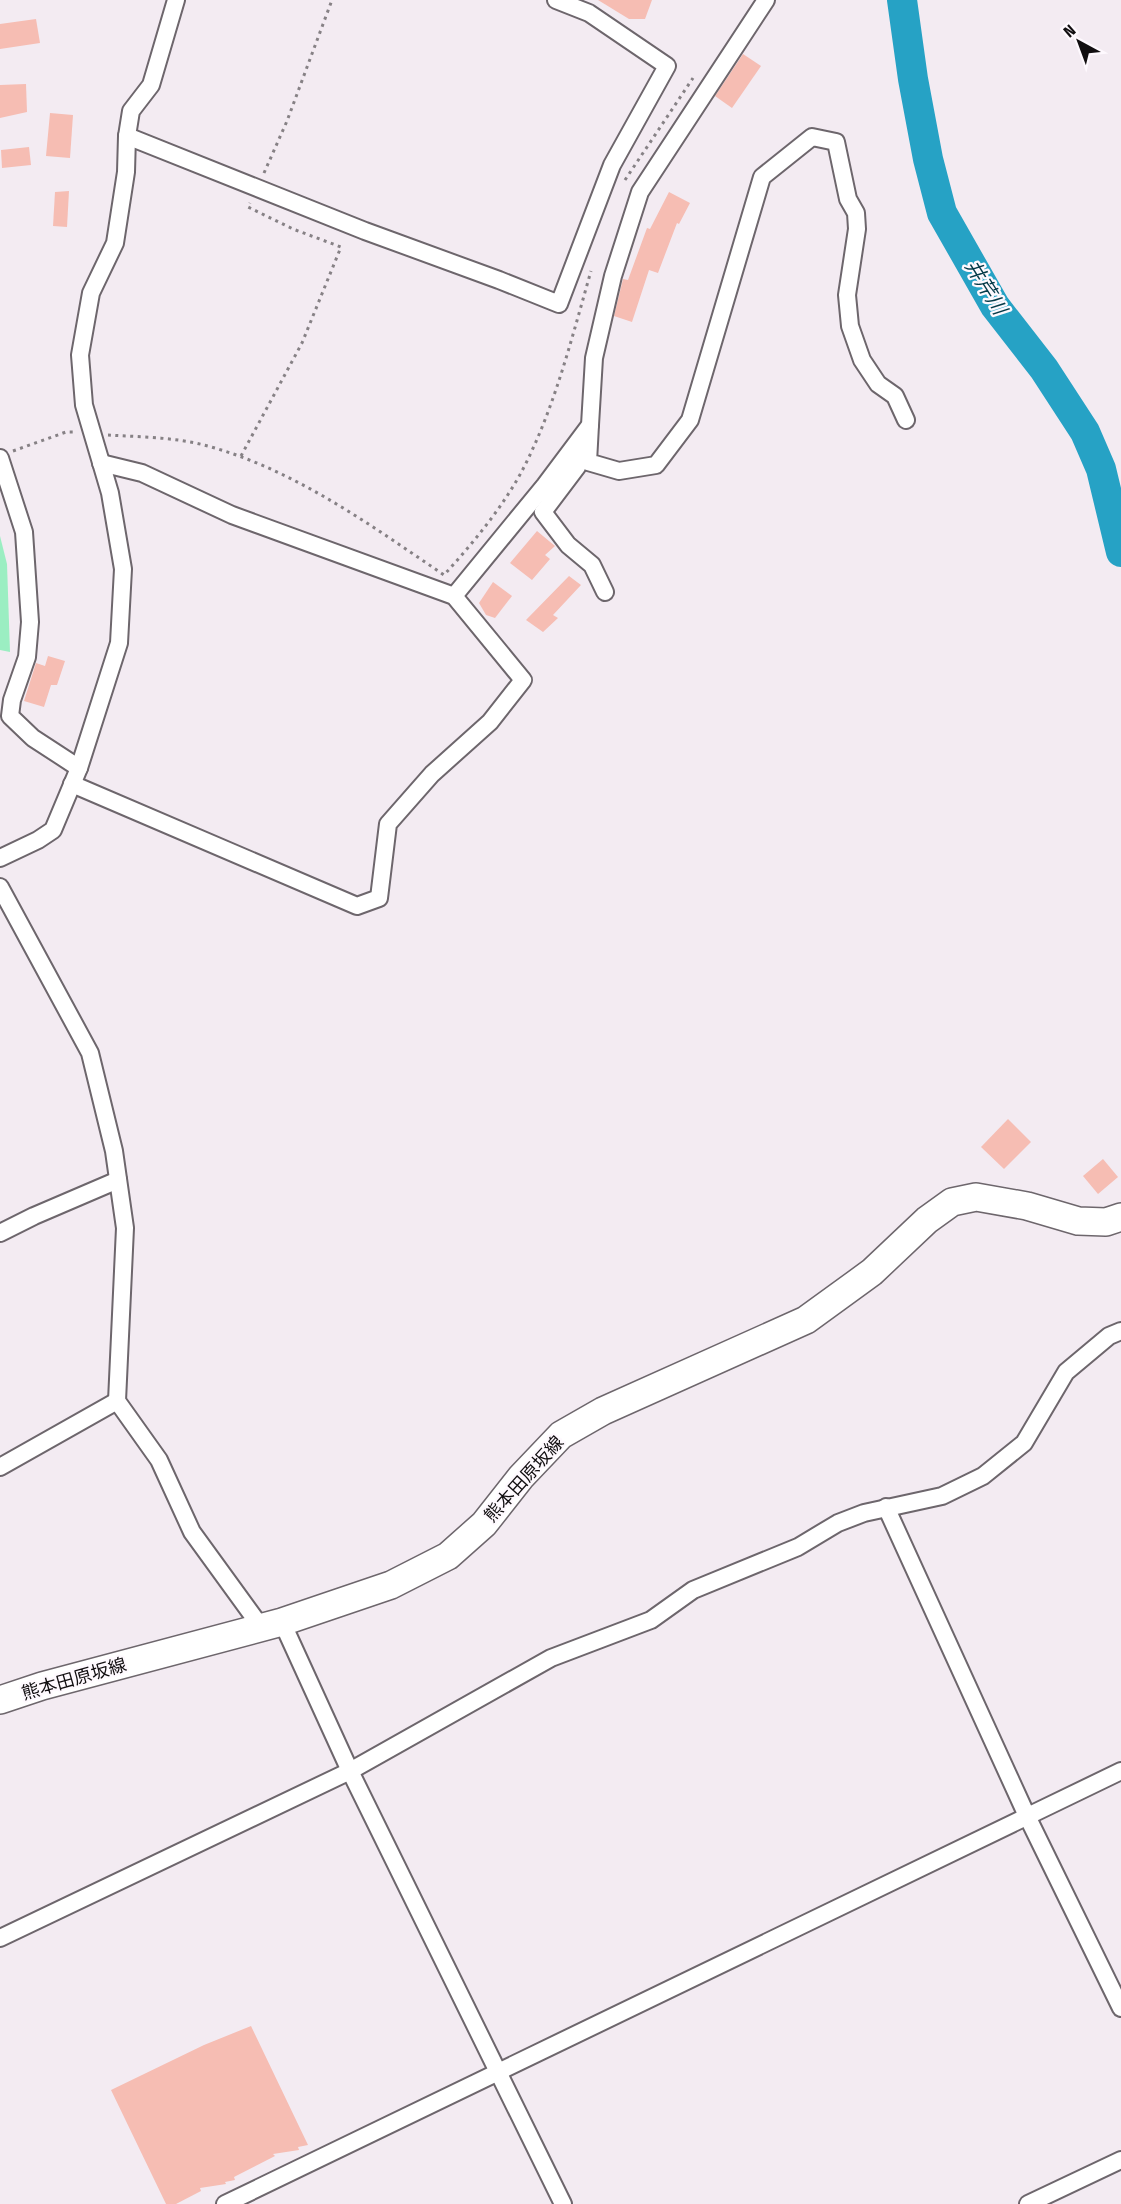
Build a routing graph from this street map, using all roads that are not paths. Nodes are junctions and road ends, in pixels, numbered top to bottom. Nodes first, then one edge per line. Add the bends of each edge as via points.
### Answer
1 (176, 0) edge
2 (556, 0) edge
3 (766, 0) edge
4 (126, 136) junction
5 (906, 420) dead end
6 (590, 425) junction
7 (5, 455) edge
8 (101, 464) junction
9 (605, 592) dead end
10 (454, 596) junction
11 (79, 768) junction
12 (72, 784) junction
13 (0, 858) edge
14 (0, 887) edge
15 (118, 1180) junction
16 (1121, 1217) edge
17 (0, 1233) edge
18 (1121, 1331) edge
19 (117, 1401) junction
20 (0, 1467) edge
21 (886, 1507) junction
22 (272, 1625) junction
23 (0, 1700) edge
24 (350, 1771) junction
25 (1121, 1771) edge
26 (1027, 1816) junction
27 (0, 1938) edge
28 (1121, 2008) edge
29 (500, 2072) junction
30 (1121, 2160) edge
31 (250, 2199) edge
32 (225, 2204) edge
33 (563, 2204) edge
34 (1028, 2204) edge

1 - 4 street via 151,85 131,111
2 - 4 street via 589,13 668,66 612,165 559,304
3 - 6 street via 640,192 613,276 594,358
4 - 8 street via 126,172 115,243 91,292 80,355 84,405
5 - 6 street via 895,396 878,384 862,360 850,326 847,296 856,213 848,199 836,142 812,137 762,177 690,420 656,465 619,471 588,462
6 - 9 street via 577,467 543,512 568,545 592,565
6 - 10 street
7 - 11 street via 24,532 30,622 27,657 10,716 33,738
8 - 10 street via 142,473 232,515
8 - 11 street via 123,569 119,643
10 - 12 street via 523,680 490,722 432,774 388,824 379,898 357,906
11 - 12 street
12 - 13 street via 52,830
14 - 15 street via 90,1053
15 - 17 street
15 - 19 street via 125,1228
16 - 22 main road, 熊本田原坂線 via 1106,1222 1078,1221 976,1197 952,1202 872,1272 806,1320 603,1411 561,1435 484,1524 448,1556 391,1584
18 - 21 street via 1109,1336 1066,1372 1023,1443 983,1476 942,1496
19 - 20 street
19 - 22 street via 159,1460 192,1532
21 - 24 street via 838,1523 798,1547 693,1590 651,1620 551,1658
21 - 26 street
22 - 23 main road, 熊本田原坂線
22 - 24 street
24 - 27 street
24 - 29 street
25 - 26 street
26 - 28 street
26 - 29 street
29 - 31 street
29 - 33 street
30 - 34 street
31 - 32 street

